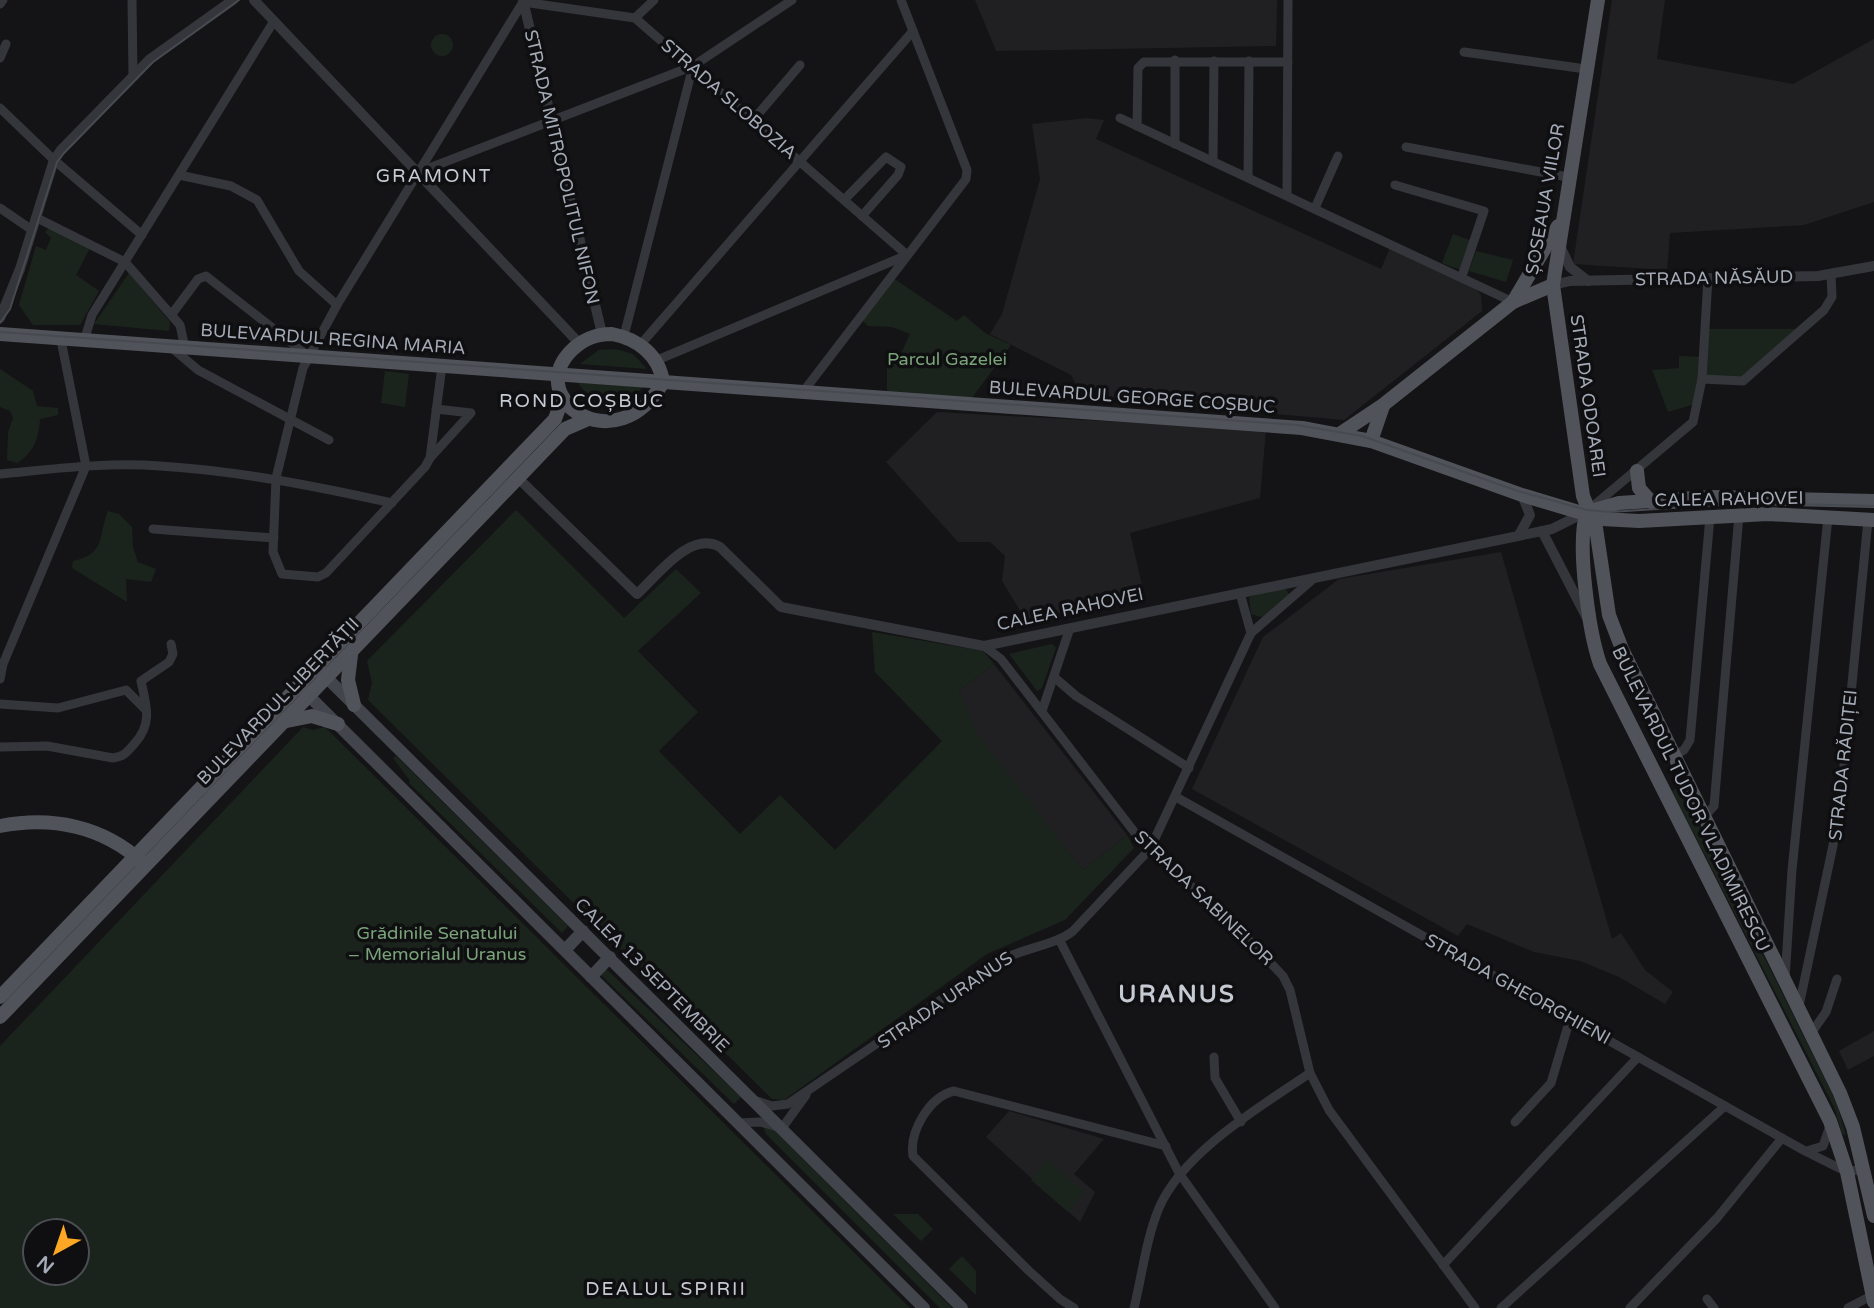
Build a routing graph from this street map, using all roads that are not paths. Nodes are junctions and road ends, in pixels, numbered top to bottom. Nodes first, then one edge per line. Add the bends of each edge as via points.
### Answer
1 (132, 0) edge
2 (233, 0) edge
3 (254, 0) edge
4 (654, 0) edge
5 (792, 0) edge
6 (901, 0) edge
7 (1288, 0) edge
8 (1598, 0) edge
9 (523, 1) edge
10 (635, 18) junction
11 (274, 21) junction
12 (913, 31) junction
13 (6, 44) dead end
14 (1464, 52) dead end
15 (0, 58) edge
16 (1175, 61) junction
17 (1214, 61) junction
18 (1249, 61) junction
19 (1288, 62) junction
20 (800, 65) dead end
21 (693, 66) junction
22 (1586, 69) junction
23 (133, 76) junction
24 (0, 108) edge
25 (1120, 118) dead end
26 (753, 120) junction
27 (552, 121) junction
28 (1137, 126) junction
29 (1175, 144) junction
30 (1406, 147) dead end
31 (1338, 156) dead end
32 (54, 160) junction
33 (800, 161) junction
34 (1213, 161) junction
35 (419, 173) junction
36 (179, 175) junction
37 (1248, 177) junction
38 (1568, 177) junction
39 (1395, 185) dead end
40 (1287, 195) junction
41 (844, 200) junction
42 (0, 208) edge
43 (1314, 208) junction
44 (862, 216) junction
45 (37, 218) junction
46 (1561, 222) junction
47 (32, 230) junction
48 (142, 235) junction
49 (1558, 239) junction
50 (907, 255) junction
51 (125, 262) junction
52 (1874, 266) edge
53 (1831, 275) junction
54 (1462, 276) junction
55 (1708, 278) junction
56 (1588, 281) junction
57 (1553, 285) junction
58 (1513, 302) junction
59 (337, 305) junction
60 (172, 314) junction
61 (0, 318) edge
62 (0, 334) edge
63 (602, 334) junction
64 (624, 336) junction
65 (61, 340) junction
66 (85, 341) junction
67 (579, 343) junction
68 (641, 344) junction
69 (178, 347) junction
70 (308, 356) junction
71 (655, 361) junction
72 (442, 366) junction
73 (557, 374) junction
74 (1702, 379) junction
75 (663, 382) junction
76 (803, 392) junction
77 (563, 397) junction
78 (1383, 405) junction
79 (436, 409) junction
80 (588, 419) junction
81 (288, 420) junction
82 (1341, 433) junction
83 (329, 440) dead end
84 (1371, 441) junction
85 (430, 458) junction
86 (86, 466) junction
87 (1637, 471) junction
88 (0, 474) edge
89 (276, 478) junction
90 (518, 478) junction
91 (1522, 495) junction
92 (1874, 501) edge
93 (1651, 502) junction
94 (392, 503) junction
95 (1587, 512) junction
96 (1738, 515) junction
97 (1710, 517) junction
98 (1828, 517) junction
99 (1871, 520) edge
100 (153, 529) dead end
101 (1542, 531) junction
102 (1519, 535) junction
103 (274, 538) junction
104 (1315, 578) junction
105 (1240, 593) junction
106 (1590, 624) junction
107 (1070, 628) junction
108 (1251, 633) junction
109 (171, 644) dead end
110 (984, 646) junction
111 (351, 653) junction
112 (322, 673) junction
113 (1054, 677) junction
114 (0, 679) edge
115 (141, 681) junction
116 (126, 690) junction
117 (304, 692) junction
118 (0, 704) edge
119 (354, 705) junction
120 (147, 711) junction
121 (1042, 711) junction
122 (286, 721) junction
123 (338, 724) junction
124 (0, 747) edge
125 (1674, 756) junction
126 (1189, 768) junction
127 (1685, 778) junction
128 (1664, 788) junction
129 (1176, 797) junction
130 (1704, 817) junction
131 (0, 827) edge
132 (1150, 849) junction
133 (140, 861) junction
134 (583, 931) junction
135 (1060, 941) junction
136 (1787, 948) junction
137 (565, 950) junction
138 (1771, 951) junction
139 (610, 957) junction
140 (591, 977) junction
141 (1837, 979) dead end
142 (1787, 982) junction
143 (1804, 984) junction
144 (0, 997) edge
145 (1799, 1006) junction
146 (0, 1017) edge
147 (1570, 1018) junction
148 (1812, 1032) junction
149 (1214, 1057) dead end
150 (1638, 1057) junction
151 (1310, 1073) junction
152 (809, 1091) junction
153 (753, 1098) junction
154 (1725, 1106) junction
155 (1830, 1121) junction
156 (1241, 1122) junction
157 (1515, 1122) dead end
158 (738, 1123) junction
159 (782, 1128) junction
160 (1782, 1138) junction
161 (1166, 1146) junction
162 (1805, 1151) junction
163 (1863, 1169) junction
164 (1847, 1172) junction
165 (1179, 1173) junction
166 (1874, 1216) edge
167 (1443, 1265) junction
168 (1873, 1298) edge
169 (1707, 1299) dead end
170 (924, 1308) edge
171 (962, 1308) edge
172 (1074, 1308) edge
173 (1134, 1308) edge
174 (1275, 1308) edge
175 (1475, 1308) edge
176 (1500, 1308) edge
177 (1630, 1308) edge
178 (1714, 1308) edge
179 (1848, 1308) edge

1 - 23 street
2 - 23 street
3 - 11 street
4 - 10 street
5 - 21 street
6 - 12 street
7 - 19 street
8 - 22 main road, ȘOSEAUA VIILOR
9 - 10 street
9 - 27 street, STRADA MITROPOLITUL NIFON
9 - 35 street
10 - 21 street, STRADA SLOBOZIA
11 - 35 street
11 - 36 street
12 - 33 street
12 - 50 street via 967,170 966,179
13 - 15 street
14 - 22 street
16 - 17 street
16 - 28 street via 1140,64
16 - 29 street
17 - 18 street
17 - 34 street
18 - 19 street
18 - 37 street
19 - 40 street
20 - 26 street
21 - 26 street, STRADA SLOBOZIA
21 - 27 street
21 - 64 street
22 - 38 main road, ȘOSEAUA VIILOR
23 - 32 street
24 - 32 street
25 - 28 street
26 - 33 street, STRADA SLOBOZIA
27 - 35 street
27 - 63 street, STRADA MITROPOLITUL NIFON
28 - 29 street
29 - 34 street
30 - 38 street
31 - 43 street
32 - 45 street
32 - 48 street
33 - 41 street, STRADA SLOBOZIA
33 - 68 street
34 - 37 street
35 - 59 street
35 - 67 street
36 - 48 street
36 - 59 street via 232,186 257,200 299,271
37 - 40 street
38 - 46 main road, ȘOSEAUA VIILOR
39 - 54 street via 1484,211
40 - 43 street
41 - 44 street, STRADA SLOBOZIA
41 - 44 street via 886,157 901,167
42 - 47 street
43 - 54 street
44 - 50 street, STRADA SLOBOZIA
45 - 47 street
45 - 51 street
46 - 49 main road, ȘOSEAUA VIILOR
46 - 58 main road
47 - 61 street
48 - 51 street
49 - 56 street via 1570,267
49 - 57 main road, ȘOSEAUA VIILOR
50 - 71 street
50 - 76 street
51 - 60 street
51 - 66 street via 92,315
52 - 53 street, STRADA NĂSĂUD
53 - 55 street, STRADA NĂSĂUD
53 - 74 street via 1832,296 1824,310 1744,381
54 - 58 street
55 - 56 street, STRADA NĂSĂUD
55 - 74 street
56 - 57 street, STRADA NĂSĂUD
57 - 58 main road, ȘOSEAUA VIILOR
57 - 95 main road, STRADA ODOAREI
58 - 78 main road, ȘOSEAUA VIILOR
59 - 70 street
60 - 69 street via 180,325
60 - 70 street via 198,279 206,276
62 - 65 main road, BULEVARDUL REGINA MARIA
63 - 64 main road
63 - 67 main road
64 - 68 main road
65 - 66 main road, BULEVARDUL REGINA MARIA
65 - 86 street
66 - 69 main road, BULEVARDUL REGINA MARIA
67 - 73 main road
68 - 71 main road
69 - 70 main road, BULEVARDUL REGINA MARIA
69 - 81 street via 198,370
70 - 72 main road, BULEVARDUL REGINA MARIA
70 - 81 street
71 - 75 main road
72 - 73 main road, BULEVARDUL REGINA MARIA
72 - 79 street
73 - 75 main road, BULEVARDUL REGINA MARIA
73 - 77 main road
74 - 87 street via 1693,422
75 - 76 main road, BULEVARDUL GEORGE COȘBUC
75 - 80 main road via 644,408 631,417 616,422
76 - 82 main road, BULEVARDUL GEORGE COȘBUC
77 - 80 main road
77 - 112 main road, BULEVARDUL LIBERTĂȚII via 555,419
78 - 82 main road, ȘOSEAUA VIILOR
78 - 84 main road
79 - 85 street
79 - 85 street via 471,413
80 - 90 main road, BULEVARDUL LIBERTĂȚII via 565,429
81 - 83 street
81 - 89 street
82 - 84 main road, BULEVARDUL GEORGE COȘBUC
84 - 91 main road, BULEVARDUL GEORGE COȘBUC
85 - 94 street
86 - 88 street
86 - 89 street via 158,466
86 - 114 street
87 - 93 main road via 1639,488
87 - 95 street
89 - 94 street
89 - 103 street
90 - 110 street, CALEA RAHOVEI via 637,594 685,550 707,542 720,547 781,607
90 - 111 main road, BULEVARDUL LIBERTĂȚII
91 - 95 main road, BULEVARDUL GEORGE COȘBUC
91 - 102 street via 1530,515
92 - 93 main road, CALEA RAHOVEI via 1745,497
93 - 95 main road, CALEA RAHOVEI via 1619,503
94 - 103 street via 318,577 282,574 274,555
95 - 97 main road, CALEA RAHOVEI via 1622,521
95 - 101 street, CALEA RAHOVEI
95 - 106 main road, BULEVARDUL TUDOR VLADIMIRESCU via 1582,529
95 - 125 main road, BULEVARDUL TUDOR VLADIMIRESCU via 1596,528 1615,633
96 - 97 main road, CALEA RAHOVEI
96 - 98 main road, CALEA RAHOVEI
96 - 130 street via 1714,806
97 - 125 street via 1690,740
98 - 99 main road, CALEA RAHOVEI
98 - 136 street
99 - 143 street, STRADA RĂDIȚEI via 1839,817
100 - 103 street
101 - 102 street, CALEA RAHOVEI
101 - 106 street
102 - 104 street, CALEA RAHOVEI
104 - 105 street, CALEA RAHOVEI
104 - 108 street
105 - 107 street, CALEA RAHOVEI
105 - 108 street
106 - 128 main road, BULEVARDUL TUDOR VLADIMIRESCU via 1600,664
107 - 110 street, CALEA RAHOVEI
107 - 113 street
108 - 126 street
109 - 115 street via 169,662
110 - 121 street, STRADA SABINELOR via 1001,659
111 - 112 main road, BULEVARDUL LIBERTĂȚII
111 - 119 main road via 348,680
112 - 117 main road, BULEVARDUL LIBERTĂȚII
112 - 119 main road, CALEA 13 SEPTEMBRIE
113 - 121 street
113 - 126 street
115 - 116 street
115 - 120 street
116 - 118 street via 58,708
116 - 120 street
117 - 122 main road, BULEVARDUL LIBERTĂȚII
117 - 123 main road
117 - 133 main road, BULEVARDUL LIBERTĂȚII
119 - 134 main road, CALEA 13 SEPTEMBRIE
120 - 124 street via 144,732 116,758 47,746
121 - 132 street, STRADA SABINELOR
122 - 123 main road via 313,716
122 - 133 main road, BULEVARDUL LIBERTĂȚII
123 - 137 main road
125 - 127 main road, BULEVARDUL TUDOR VLADIMIRESCU
126 - 129 street
127 - 128 main road
127 - 130 main road, BULEVARDUL TUDOR VLADIMIRESCU
128 - 155 main road, BULEVARDUL TUDOR VLADIMIRESCU
129 - 132 street
129 - 147 street, STRADA GHEORGHIENI
130 - 138 main road, BULEVARDUL TUDOR VLADIMIRESCU
131 - 133 main road via 35,821 72,825 106,837
132 - 135 street
132 - 151 street, STRADA SABINELOR via 1283,976
133 - 144 main road, BULEVARDUL LIBERTĂȚII
133 - 146 main road, BULEVARDUL LIBERTĂȚII
134 - 137 main road
134 - 139 main road, CALEA 13 SEPTEMBRIE
135 - 152 street, STRADA URANUS via 1035,945 999,961
135 - 161 street
136 - 138 street via 1779,956
136 - 142 street
137 - 140 main road
138 - 142 main road, BULEVARDUL TUDOR VLADIMIRESCU
139 - 140 main road
139 - 153 main road, CALEA 13 SEPTEMBRIE
140 - 158 main road
141 - 148 street via 1826,1012
142 - 143 street via 1798,989
142 - 145 main road, BULEVARDUL TUDOR VLADIMIRESCU
143 - 145 street, STRADA RĂDIȚEI
145 - 148 main road, BULEVARDUL TUDOR VLADIMIRESCU
147 - 150 street, STRADA GHEORGHIENI
147 - 157 street via 1553,1079
148 - 163 main road, BULEVARDUL TUDOR VLADIMIRESCU via 1847,1111
149 - 156 street via 1215,1078
150 - 154 street, STRADA GHEORGHIENI
150 - 167 street
151 - 156 street
151 - 167 street, STRADA SABINELOR via 1329,1110
152 - 153 street, STRADA URANUS via 778,1106
152 - 159 street, STRADA URANUS
153 - 159 main road, CALEA 13 SEPTEMBRIE
154 - 160 street, STRADA GHEORGHIENI
154 - 176 street
155 - 162 street via 1823,1146
155 - 164 main road, BULEVARDUL TUDOR VLADIMIRESCU
156 - 165 street
158 - 159 street
158 - 170 main road
159 - 171 main road, CALEA 13 SEPTEMBRIE
160 - 162 street, STRADA GHEORGHIENI
160 - 177 street via 1723,1212
161 - 165 street
161 - 172 street via 954,1091 938,1097 920,1125 912,1143 914,1156 1026,1268
162 - 164 street, STRADA GHEORGHIENI
163 - 164 street
163 - 166 main road, BULEVARDUL TUDOR VLADIMIRESCU
164 - 168 main road, BULEVARDUL TUDOR VLADIMIRESCU
165 - 173 street via 1158,1211
165 - 174 street
167 - 175 street, STRADA SABINELOR
168 - 179 street
169 - 178 street

